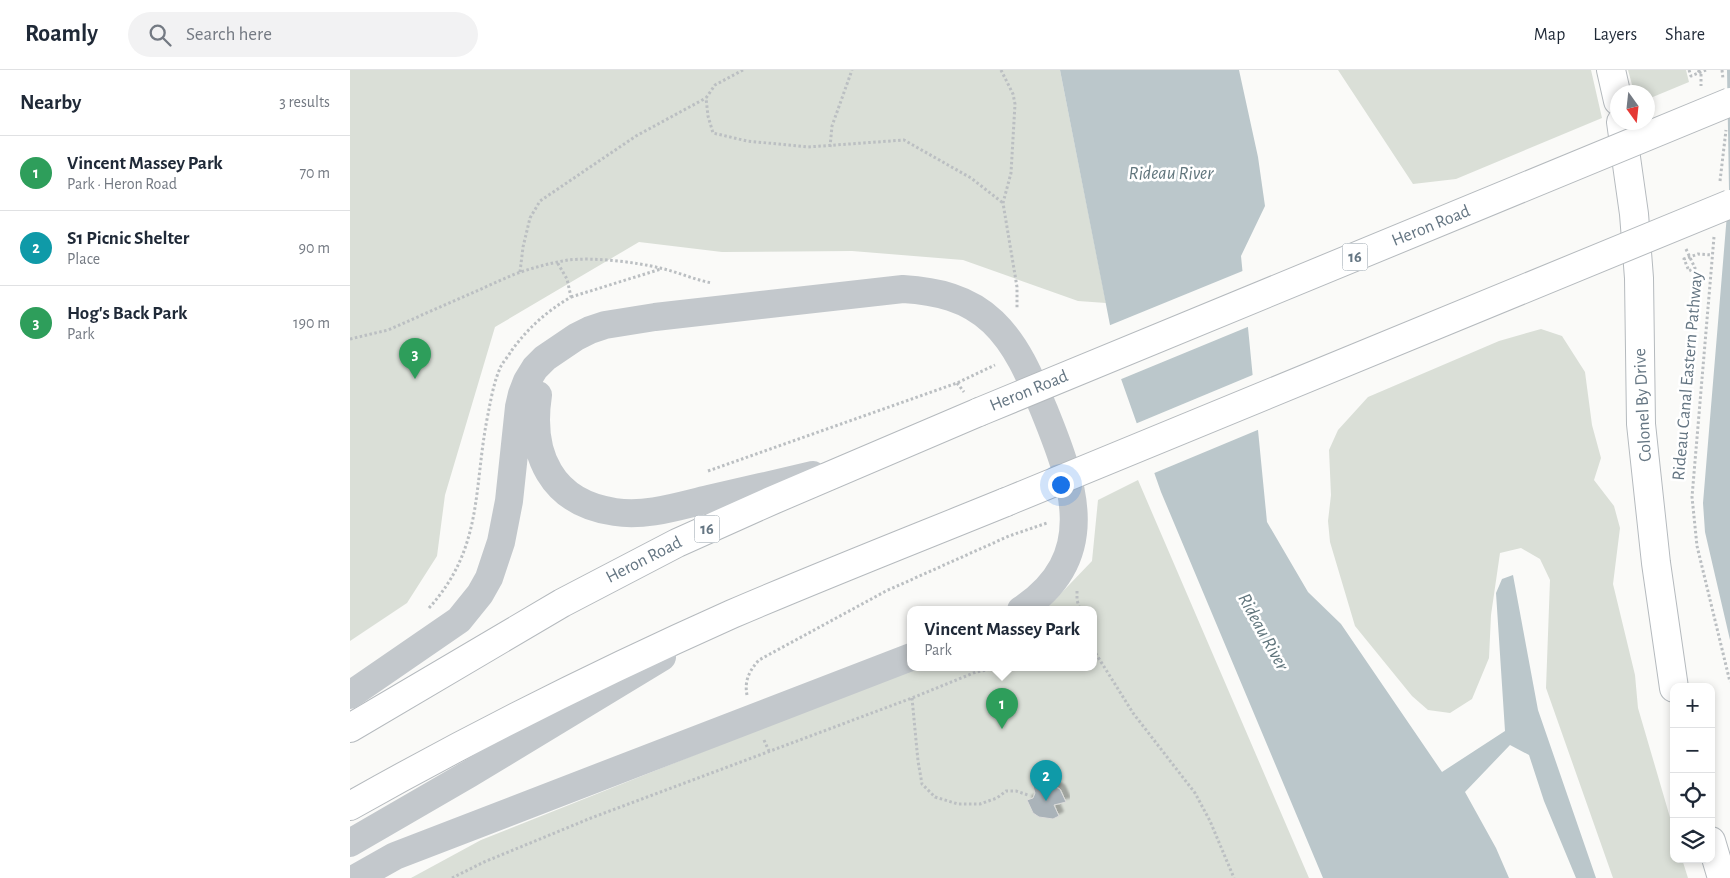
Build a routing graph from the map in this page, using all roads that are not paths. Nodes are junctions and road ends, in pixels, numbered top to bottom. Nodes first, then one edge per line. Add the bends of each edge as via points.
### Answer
1 (1611, 70) edge
2 (1614, 85) edge
3 (1727, 103) edge
4 (1622, 130) edge
5 (1725, 196) edge
6 (561, 349) junction
7 (857, 465) junction
8 (1026, 606) edge
9 (733, 614) junction
10 (907, 659) edge
11 (1673, 683) edge
12 (350, 695) edge
13 (350, 728) edge
14 (350, 806) edge
15 (473, 825) junction
16 (350, 843) edge
17 (1715, 854) edge
18 (356, 878) edge
19 (388, 878) edge
20 (1722, 878) edge

1 - 2 main road
3 - 7 main road, Heron Road / 16, bridge
4 - 11 main road, Colonel By Drive via 1639,278 1641,424
5 - 9 main road, bridge via 1006,502
6 - 7 lane via 539,393 536,412 538,449 556,484 584,503 616,512 651,512
6 - 8 lane via 590,330 626,321 903,288 945,294 970,305 993,321 1018,354 1070,484 1074,514 1070,551 1054,582
6 - 12 lane via 535,368 522,394 501,542 484,586 459,620
7 - 13 main road, Heron Road / 16 via 704,530 604,580
9 - 14 main road via 566,693
9 - 16 lane
10 - 15 lane
15 - 18 lane via 394,856
15 - 19 lane
17 - 20 main road

